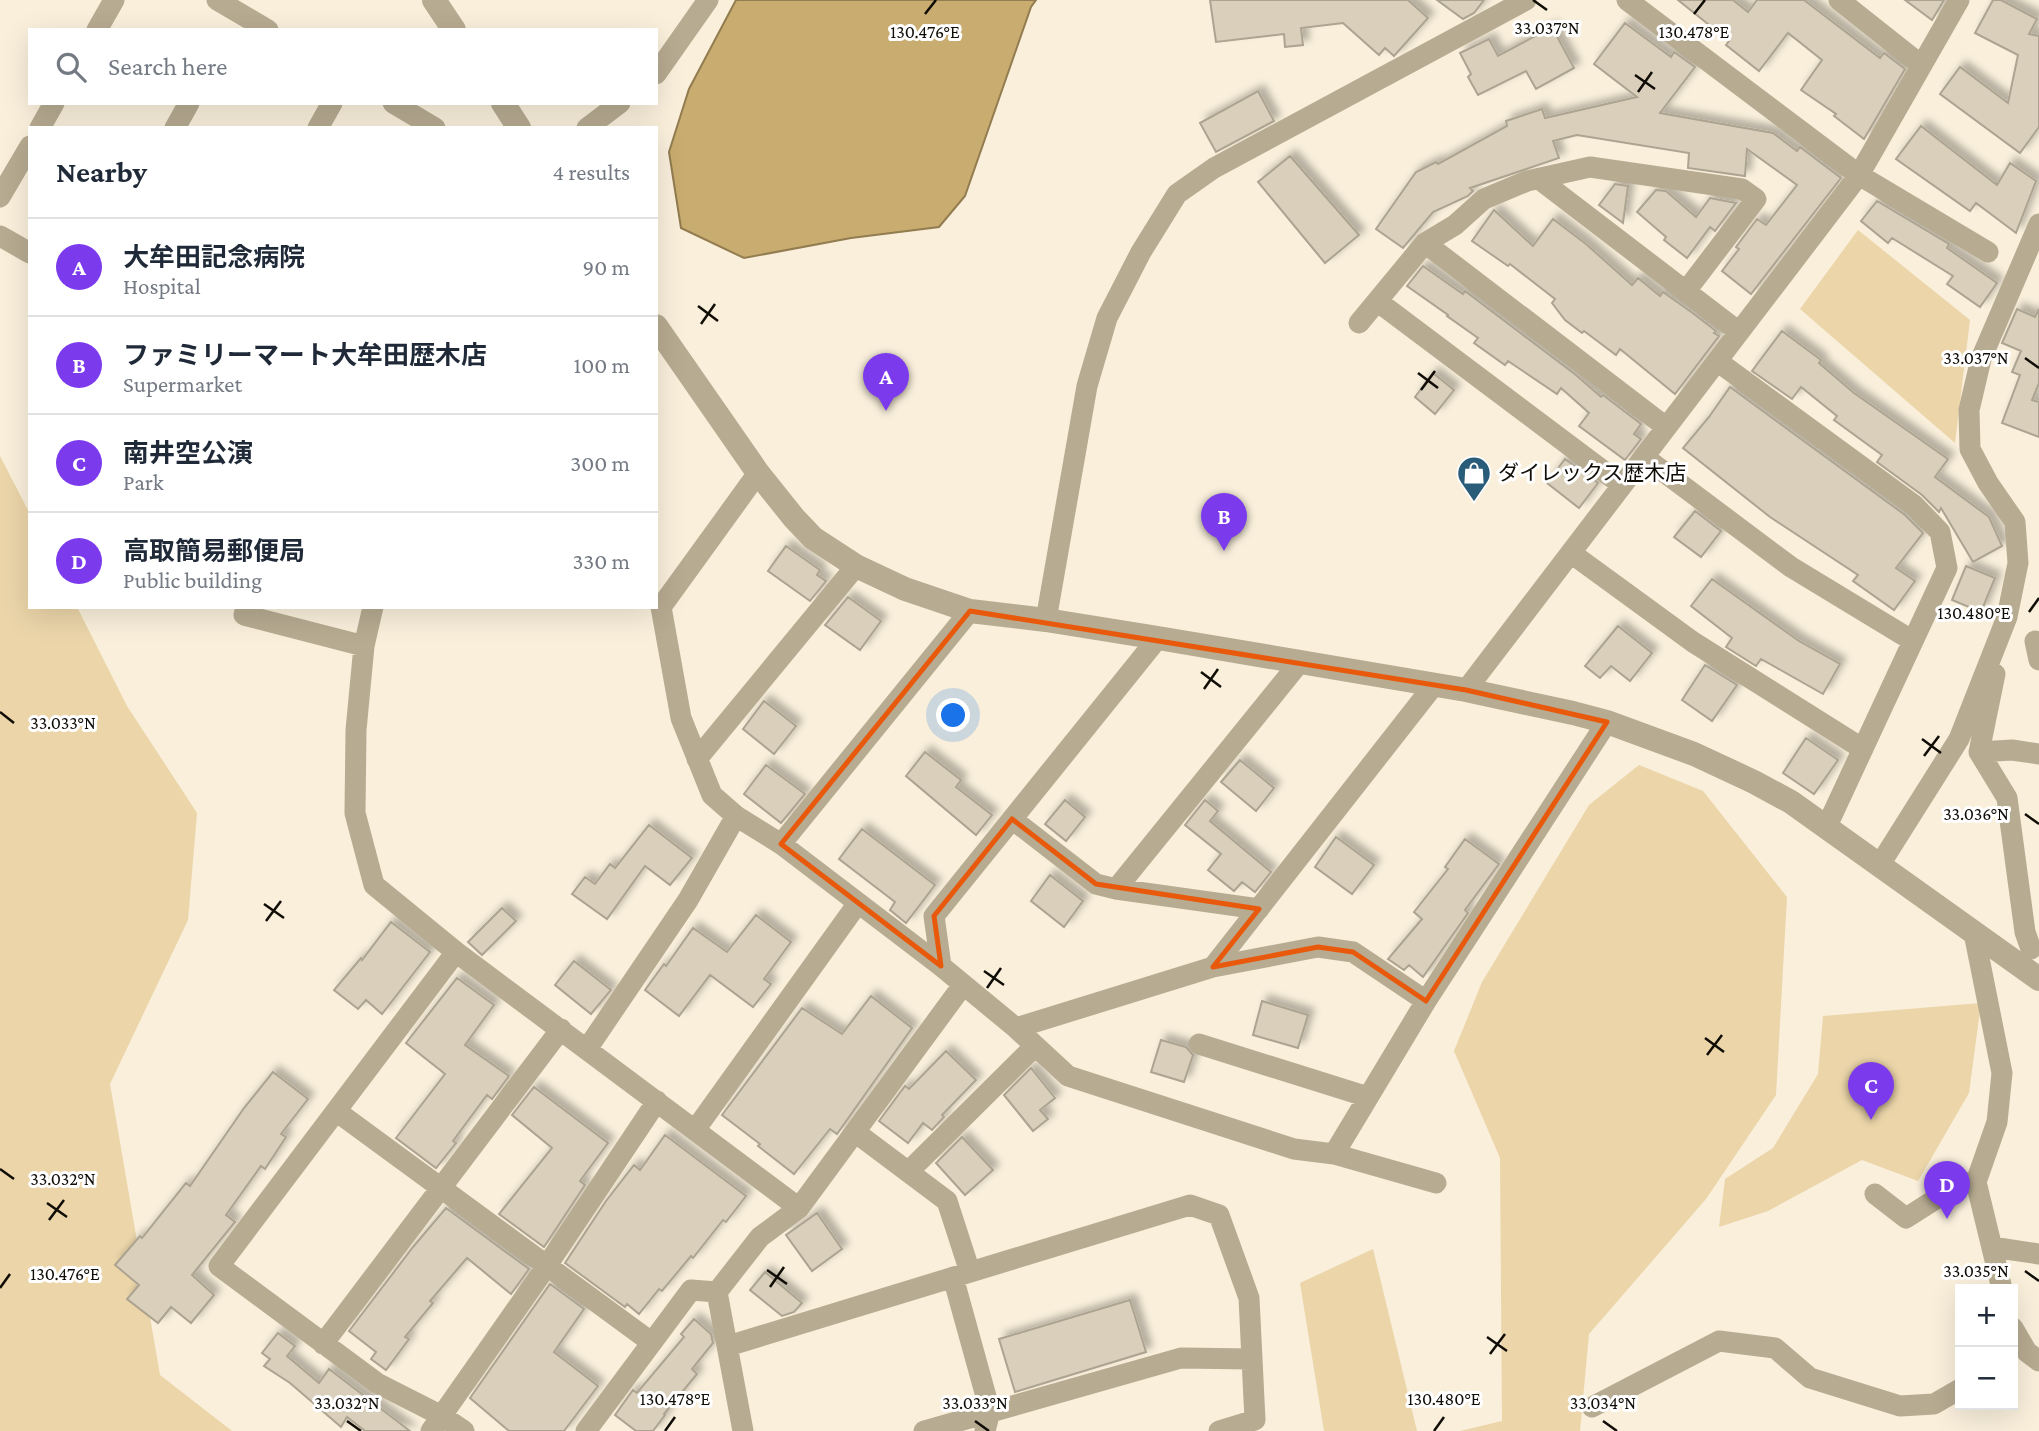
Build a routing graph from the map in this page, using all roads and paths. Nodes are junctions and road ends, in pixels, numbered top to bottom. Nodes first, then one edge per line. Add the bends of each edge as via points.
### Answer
1 (114, 0) edge
2 (217, 0) edge
3 (434, 0) edge
4 (708, 0) edge
5 (1526, 0) edge
6 (1627, 0) edge
7 (1839, 0) edge
8 (1959, 0) edge
9 (236, 22) edge
10 (98, 28) edge
11 (260, 28) edge
12 (453, 28) edge
13 (1921, 65) junction
14 (658, 71) edge
15 (53, 105) edge
16 (188, 105) edge
17 (331, 105) edge
18 (396, 105) edge
19 (504, 105) edge
20 (618, 105) edge
21 (41, 126) edge
22 (176, 126) edge
23 (319, 126) edge
24 (432, 126) edge
25 (518, 126) edge
26 (590, 126) edge
27 (28, 149) edge
28 (1859, 175) junction
29 (1539, 179) junction
30 (0, 197) edge
31 (2039, 224) edge
32 (0, 236) edge
33 (1425, 243) junction
34 (28, 252) edge
35 (1988, 252) dead end
36 (1686, 291) junction
37 (1377, 301) junction
38 (1359, 323) dead end
39 (658, 329) edge
40 (1739, 332) junction
41 (1717, 361) junction
42 (1667, 427) junction
43 (1644, 457) junction
44 (758, 474) junction
45 (1622, 485) junction
46 (1571, 553) junction
47 (856, 566) junction
48 (246, 609) edge
49 (373, 609) edge
50 (970, 611) junction
51 (2007, 617) junction
52 (1046, 620) junction
53 (1158, 638) junction
54 (1913, 641) junction
55 (364, 646) junction
56 (1300, 662) junction
57 (1434, 685) junction
58 (1466, 690) junction
59 (1607, 722) junction
60 (1863, 749) junction
61 (1979, 752) junction
62 (2039, 754) edge
63 (697, 759) junction
64 (736, 816) junction
65 (1012, 819) junction
66 (1826, 828) junction
67 (781, 844) junction
68 (1878, 866) junction
69 (1115, 889) junction
70 (858, 903) junction
71 (1259, 909) junction
72 (1974, 933) junction
73 (2031, 949) dead end
74 (456, 952) junction
75 (942, 966) junction
76 (1213, 967) junction
77 (2039, 979) edge
78 (963, 985) junction
79 (1426, 1001) junction
80 (1016, 1028) junction
81 (561, 1029) junction
82 (1199, 1044) dead end
83 (1035, 1046) junction
84 (587, 1049) junction
85 (1368, 1097) junction
86 (657, 1101) junction
87 (336, 1111) junction
88 (695, 1130) junction
89 (855, 1132) junction
90 (1334, 1154) junction
91 (908, 1172) junction
92 (1976, 1182) junction
93 (1436, 1183) dead end
94 (441, 1189) junction
95 (1875, 1194) dead end
96 (799, 1208) junction
97 (1992, 1247) junction
98 (2039, 1254) edge
99 (546, 1267) junction
100 (962, 1275) junction
101 (2001, 1284) edge
102 (718, 1292) junction
103 (650, 1342) junction
104 (323, 1344) junction
105 (728, 1346) junction
106 (1252, 1359) junction
107 (1955, 1392) edge
108 (1592, 1407) dead end
109 (988, 1421) edge
110 (437, 1423) edge
111 (594, 1428) edge
112 (464, 1431) edge
113 (743, 1431) edge
114 (924, 1431) edge
115 (1219, 1431) edge

1 - 10 street
2 - 9 street
3 - 12 street
4 - 14 street
5 - 52 street via 1214,168 1177,194 1107,318 1087,386
6 - 28 street
7 - 13 street
8 - 13 street
9 - 11 street
13 - 28 street
15 - 21 street
16 - 22 street
17 - 23 street
18 - 24 street
19 - 25 street
20 - 26 street
27 - 30 street
28 - 35 street
28 - 40 street
29 - 33 street via 1484,199 1455,225
29 - 36 street
29 - 36 street via 1590,167 1742,189 1756,199
31 - 51 street via 1981,359 1969,410 1970,449 2015,522 2018,563
32 - 34 street
33 - 37 street
33 - 42 street
36 - 40 street
37 - 38 street
37 - 45 street
39 - 44 street
40 - 41 street
41 - 42 street
41 - 54 street via 1914,505 1940,532 1947,568
42 - 43 street
43 - 45 street
43 - 54 street via 1791,567
44 - 47 street via 813,538
44 - 63 street via 661,607 681,718
45 - 46 street
46 - 58 street
46 - 60 street via 1693,642
47 - 50 street
47 - 63 street
48 - 55 street via 244,615
49 - 55 street
50 - 52 street
50 - 67 street
51 - 61 street
51 - 68 street via 1959,740
52 - 53 street
53 - 56 street
53 - 65 street
54 - 60 street
55 - 74 street via 355,813 374,885
56 - 57 street
56 - 69 street
57 - 58 street
57 - 71 street
58 - 59 street
59 - 66 street via 1754,782
59 - 79 street
60 - 66 street
61 - 62 street
61 - 73 street via 2007,798
63 - 64 street via 712,795
64 - 67 street
64 - 84 street via 688,900
65 - 69 street via 1096,884
65 - 75 street via 934,916
66 - 68 street
67 - 70 street
68 - 72 street
69 - 71 street
70 - 75 street
70 - 88 street
71 - 76 street
72 - 77 street
72 - 92 street via 2002,1073 1997,1122
74 - 81 street
74 - 87 street
75 - 78 street
76 - 79 street via 1318,947 1353,952
76 - 80 street
78 - 80 street
78 - 89 street
79 - 85 street
80 - 83 street
81 - 84 street
81 - 94 street
82 - 85 street
83 - 90 street via 1068,1076 1294,1149
83 - 91 street
84 - 86 street
85 - 90 street
86 - 88 street
86 - 99 street
87 - 94 street
87 - 104 street via 219,1266
88 - 96 street
89 - 91 street
89 - 96 street
90 - 93 street
91 - 100 street via 947,1201
92 - 95 street via 1961,1183 1906,1218
92 - 97 street
94 - 99 street
94 - 104 street
96 - 102 street via 761,1237
97 - 98 street
97 - 101 street
99 - 103 street
99 - 110 street
100 - 105 street
100 - 106 street via 1190,1205 1219,1215 1249,1298
100 - 109 street
102 - 103 street via 691,1290
102 - 105 street
103 - 111 street
104 - 110 street
105 - 113 street
106 - 109 street via 1181,1358
106 - 115 street via 1255,1420
107 - 108 street via 1934,1404 1900,1406 1810,1378 1775,1348 1719,1341
109 - 114 street
110 - 112 street

